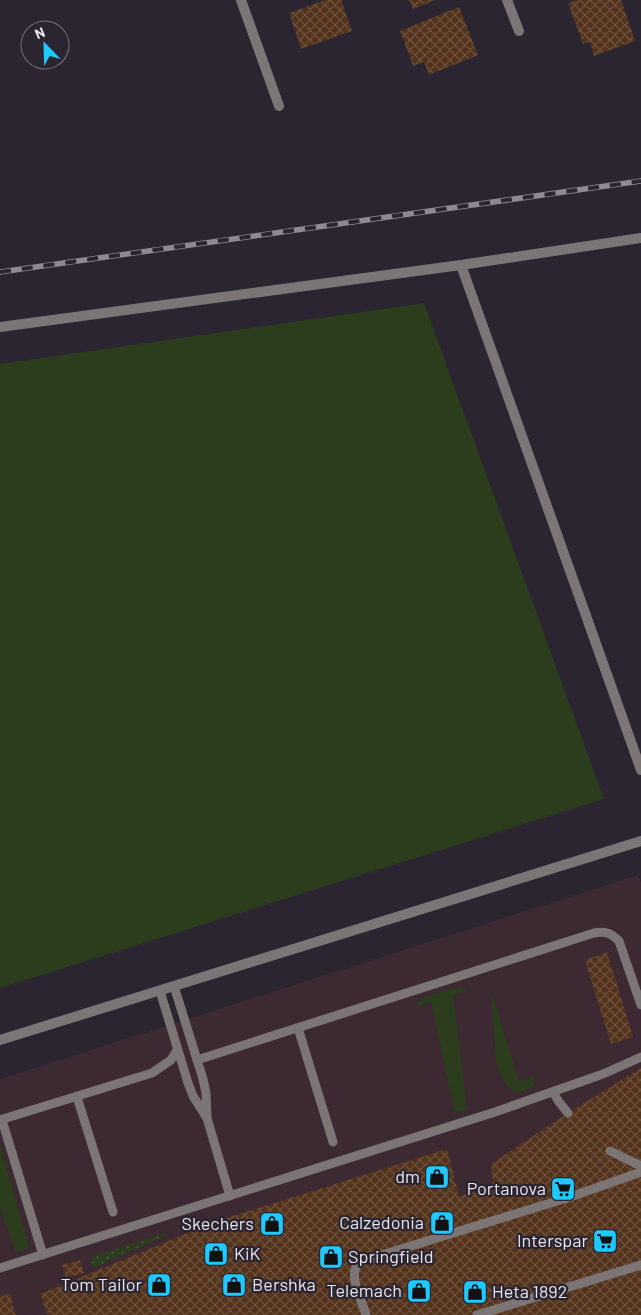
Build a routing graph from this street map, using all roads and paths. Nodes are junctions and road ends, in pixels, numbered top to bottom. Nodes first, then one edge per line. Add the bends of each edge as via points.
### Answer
1 (241, 0) edge
2 (507, 0) edge
3 (518, 31) dead end
4 (278, 106) dead end
5 (641, 238) edge
6 (461, 266) junction
7 (0, 327) edge
8 (641, 770) edge
9 (641, 841) edge
10 (174, 986) junction
11 (160, 991) junction
12 (641, 1005) edge
13 (298, 1028) junction
14 (0, 1040) edge
15 (177, 1050) junction
16 (641, 1057) edge
17 (197, 1060) junction
18 (553, 1092) junction
19 (76, 1096) junction
20 (568, 1113) dead end
21 (207, 1118) junction
22 (1, 1120) edge
23 (332, 1142) dead end
24 (610, 1151) dead end
25 (641, 1166) edge
26 (641, 1172) edge
27 (230, 1196) junction
28 (113, 1212) dead end
29 (43, 1255) junction
30 (641, 1266) edge
31 (0, 1268) edge
32 (366, 1315) edge
33 (478, 1315) edge

1 - 4 street
2 - 3 street
5 - 6 street
6 - 7 street
6 - 8 street
9 - 10 street
10 - 11 street
10 - 17 lane
11 - 14 street
11 - 15 lane
12 - 13 lane via 619,941 605,931
13 - 17 lane
13 - 23 lane
15 - 19 lane via 162,1067 135,1079
15 - 21 lane via 193,1096
16 - 18 lane
17 - 21 lane via 206,1093
18 - 20 lane
18 - 27 lane
19 - 22 lane
19 - 28 lane
21 - 27 lane
22 - 29 lane
24 - 25 lane
26 - 32 lane via 359,1262 355,1267 355,1280
27 - 29 lane
29 - 31 lane
30 - 33 lane

